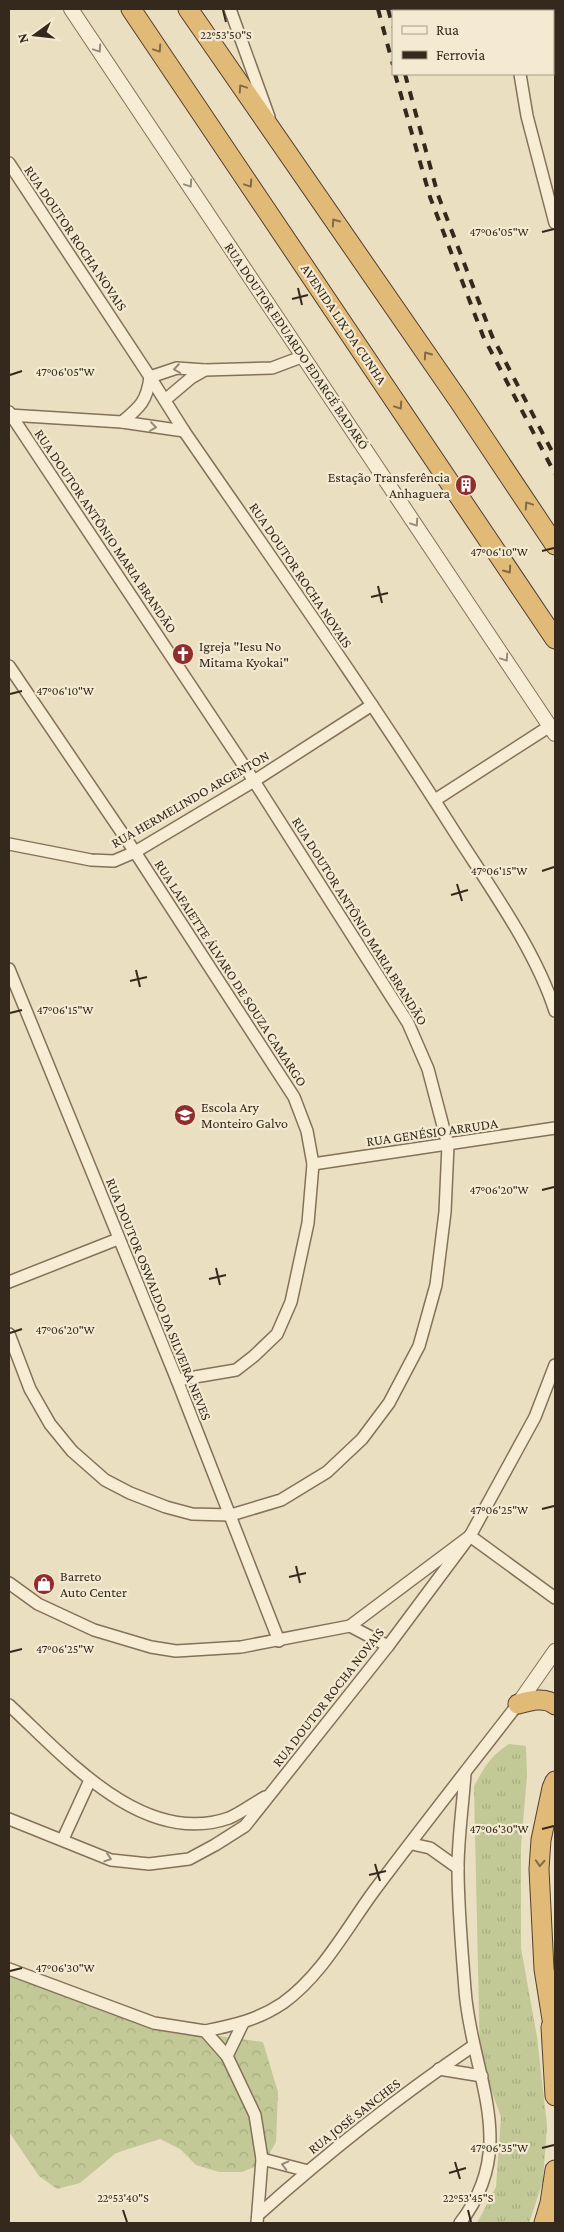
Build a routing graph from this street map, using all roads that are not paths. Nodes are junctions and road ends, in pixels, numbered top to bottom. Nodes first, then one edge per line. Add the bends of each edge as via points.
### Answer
1 (71, 9) edge
2 (131, 9) edge
3 (188, 9) edge
4 (230, 9) edge
5 (520, 75) edge
6 (276, 138) junction
7 (9, 163) edge
8 (555, 222) edge
9 (304, 356) junction
10 (204, 370) junction
11 (150, 377) junction
12 (165, 400) junction
13 (10, 414) edge
14 (122, 422) junction
15 (184, 431) junction
16 (555, 545) edge
17 (555, 639) edge
18 (9, 666) edge
19 (372, 705) junction
20 (553, 730) edge
21 (254, 781) junction
22 (434, 800) junction
23 (9, 844) edge
24 (135, 852) junction
25 (9, 969) edge
26 (555, 1011) edge
27 (555, 1128) edge
28 (448, 1145) junction
29 (314, 1164) junction
30 (118, 1239) junction
31 (9, 1282) edge
32 (9, 1334) edge
33 (555, 1365) edge
34 (177, 1380) junction
35 (231, 1516) junction
36 (470, 1536) junction
37 (9, 1583) edge
38 (555, 1598) edge
39 (350, 1626) junction
40 (279, 1641) junction
41 (388, 1646) junction
42 (555, 1651) edge
43 (518, 1704) junction
44 (9, 1705) edge
45 (555, 1705) edge
46 (465, 1772) junction
47 (90, 1780) junction
48 (555, 1781) edge
49 (271, 1793) junction
50 (9, 1819) edge
51 (63, 1839) junction
52 (412, 1844) junction
53 (458, 1868) junction
54 (9, 1969) edge
55 (550, 2013) junction
56 (243, 2023) junction
57 (205, 2031) junction
58 (555, 2038) edge
59 (474, 2046) junction
60 (227, 2056) junction
61 (439, 2069) junction
62 (482, 2076) junction
63 (555, 2096) edge
64 (262, 2159) junction
65 (308, 2170) junction
66 (555, 2170) edge
67 (257, 2219) edge
68 (460, 2223) edge
69 (544, 2223) edge

1 -> 9 street, RUA DOUTOR EDUARDO EDARGÉ BADARÓ
2 -> 17 highway, AVENIDA LIX DA CUNHA
6 -> 3 highway
4 - 6 street
5 - 8 street via 527,116
16 -> 6 highway
7 - 11 street, RUA DOUTOR ROCHA NOVAIS
9 - 10 street via 272,368
9 -> 20 street, RUA DOUTOR EDUARDO EDARGÉ BADARÓ
10 -> 11 street via 177,368
10 - 12 street
11 - 12 street, RUA DOUTOR ROCHA NOVAIS
11 - 14 street via 148,392 141,406
12 - 15 street, RUA DOUTOR ROCHA NOVAIS
13 - 14 street
13 - 21 street, RUA DOUTOR ANTÔNIO MARIA BRANDÃO
14 -> 15 street
15 - 19 street, RUA DOUTOR ROCHA NOVAIS
18 - 24 street, RUA LAFAIETTE ÁLVARO DE SOUZA CAMARGO
19 - 21 street, RUA HERMELINDO ARGENTON
19 - 22 street, RUA DOUTOR ROCHA NOVAIS
20 - 22 street
21 - 24 street, RUA HERMELINDO ARGENTON
21 - 28 street, RUA DOUTOR ANTÔNIO MARIA BRANDÃO via 408,1023 428,1069
22 - 26 street, RUA DOUTOR ROCHA NOVAIS via 529,952 549,991
23 - 24 street, RUA HERMELINDO ARGENTON via 91,860 114,861
24 - 29 street, RUA LAFAIETTE ÁLVARO DE SOUZA CAMARGO via 294,1097 307,1131
25 - 30 street, RUA DOUTOR OSWALDO DA SILVEIRA NEVES
27 - 28 street, RUA GENÉSIO ARRUDA
28 - 29 street, RUA GENÉSIO ARRUDA
28 - 35 street, RUA DOUTOR ANTÔNIO MARIA BRANDÃO via 445,1212 436,1285 419,1346 389,1403 362,1438 327,1472 281,1500
29 - 34 street, RUA LAFAIETTE ÁLVARO DE SOUZA CAMARGO via 300,1268 291,1302 277,1334 236,1370
30 - 31 street
30 - 34 street, RUA DOUTOR OSWALDO DA SILVEIRA NEVES
32 - 35 street via 30,1389 50,1424 72,1451 105,1480 130,1493 192,1514
33 - 36 street, RUA DOUTOR ROCHA NOVAIS via 535,1417
34 - 35 street, RUA DOUTOR OSWALDO DA SILVEIRA NEVES
35 - 40 street, RUA DOUTOR OSWALDO DA SILVEIRA NEVES
36 - 38 street
36 - 39 street
36 - 41 street, RUA DOUTOR ROCHA NOVAIS
37 - 40 street via 38,1604 94,1630 151,1647 176,1651
39 - 40 street
39 - 41 street
41 - 49 street, RUA DOUTOR ROCHA NOVAIS
42 - 43 street
43 - 45 highway via 536,1700
43 - 46 street
44 - 47 street
46 - 52 street
46 - 53 street
47 - 49 street via 131,1807 157,1818 195,1824 229,1818
47 - 51 street
48 -> 55 highway via 541,1840 540,1869 544,1969
51 -> 49 street, RUA DOUTOR ROCHA NOVAIS via 111,1860 149,1864 189,1859 245,1826
50 - 51 street, RUA DOUTOR ROCHA NOVAIS
52 - 53 street via 430,1848
52 - 56 street via 342,1939 308,1979 284,2002 259,2018
53 - 59 street via 465,1993
54 - 57 street via 154,2023
55 - 58 highway
55 - 63 highway
56 - 57 street
56 - 60 street
57 - 60 street
59 - 61 street, RUA JOSÉ SANCHES
59 - 62 street
60 - 64 street via 255,2115
61 - 62 street
61 - 65 street, RUA JOSÉ SANCHES
62 - 68 street via 490,2110 486,2178 472,2208
65 -> 64 street
64 - 67 street
65 - 67 street, RUA JOSÉ SANCHES
66 - 69 highway

